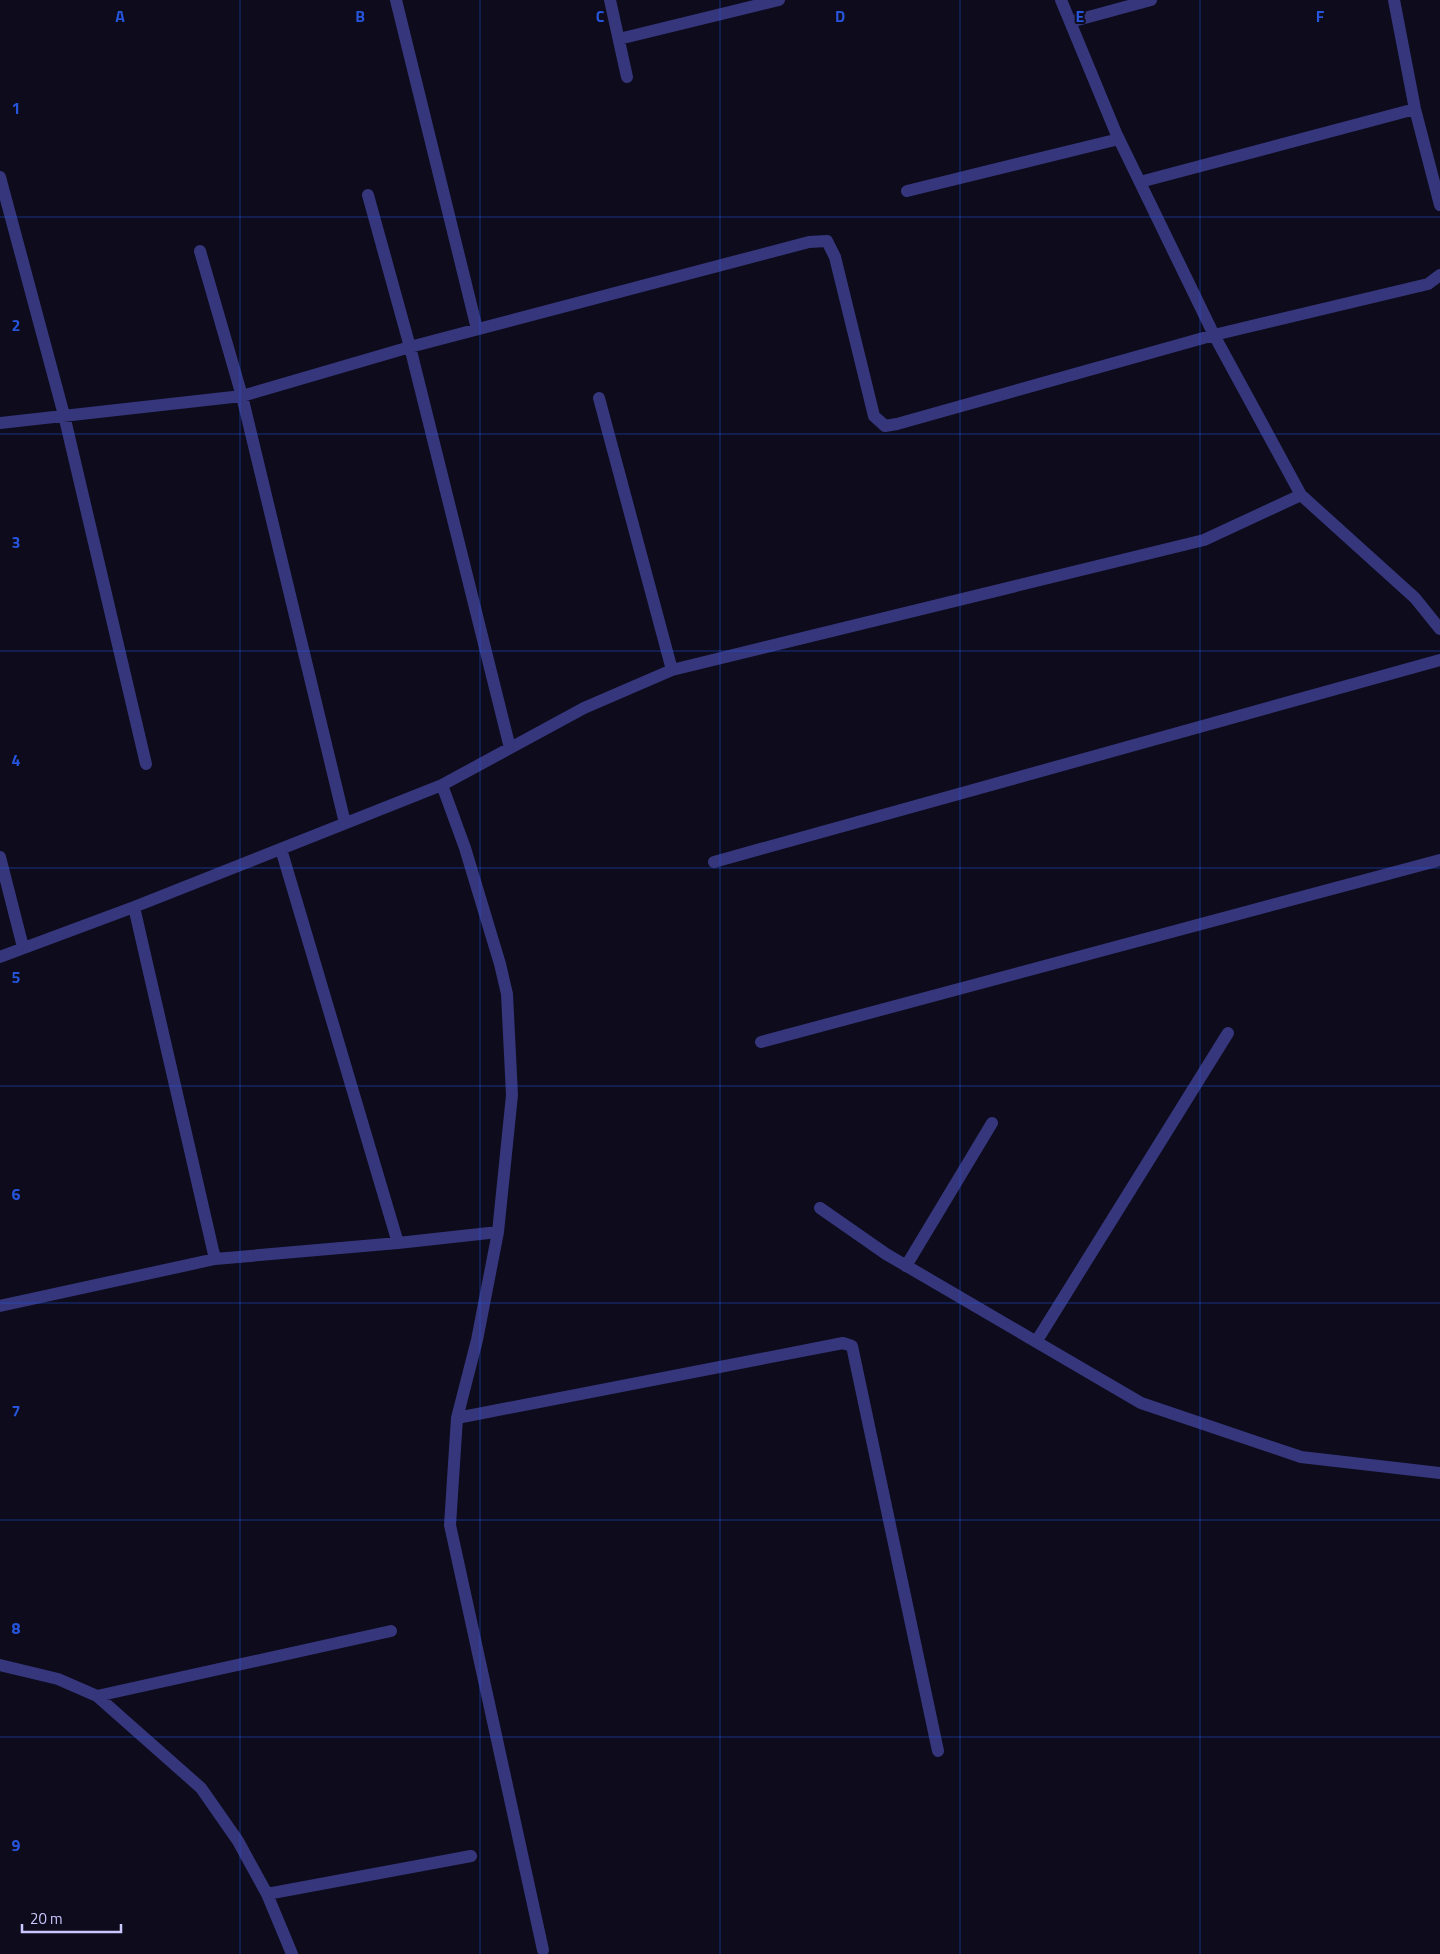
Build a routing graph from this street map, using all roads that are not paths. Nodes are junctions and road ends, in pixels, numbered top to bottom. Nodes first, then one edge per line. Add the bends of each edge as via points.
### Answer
1 (396, 0) edge
2 (610, 0) edge
3 (1061, 0) edge
4 (1151, 0) edge
5 (1394, 0) edge
6 (771, 1) edge
7 (1070, 22) junction
8 (619, 39) junction
9 (628, 77) dead end
10 (1415, 109) junction
11 (1119, 139) junction
12 (0, 178) edge
13 (1140, 182) junction
14 (907, 191) dead end
15 (368, 195) dead end
16 (1440, 205) edge
17 (200, 251) dead end
18 (1440, 275) edge
19 (477, 329) junction
20 (1214, 335) junction
21 (410, 347) junction
22 (242, 396) junction
23 (599, 398) dead end
24 (64, 415) junction
25 (0, 423) edge
26 (1301, 495) junction
27 (1440, 629) edge
28 (1440, 660) edge
29 (672, 670) junction
30 (510, 748) junction
31 (146, 764) dead end
32 (442, 786) junction
33 (345, 823) junction
34 (281, 849) junction
35 (0, 857) edge
36 (1440, 860) edge
37 (714, 862) dead end
38 (134, 907) junction
39 (23, 947) junction
40 (0, 956) edge
41 (1228, 1033) dead end
42 (761, 1042) dead end
43 (992, 1122) dead end
44 (820, 1208) dead end
45 (498, 1232) junction
46 (398, 1243) junction
47 (215, 1259) junction
48 (906, 1266) junction
49 (0, 1306) edge
50 (1036, 1342) junction
51 (457, 1418) junction
52 (1440, 1473) edge
53 (390, 1631) dead end
54 (0, 1666) edge
55 (97, 1696) junction
56 (938, 1751) dead end
57 (471, 1856) dead end
58 (267, 1894) junction
59 (543, 1950) dead end
60 (292, 1954) edge

1 - 19 street
2 - 8 street
3 - 7 street
4 - 7 street
5 - 10 street
6 - 8 street
7 - 11 street
8 - 9 street
10 - 13 street
10 - 16 street
11 - 13 street
11 - 14 street
12 - 24 street
13 - 20 street
15 - 21 street
17 - 22 street
18 - 20 street via 1428,284
19 - 20 street via 809,242 827,241 835,257 874,416 884,426
19 - 21 street
20 - 26 street
21 - 22 street
21 - 30 street
22 - 24 street
22 - 33 street
23 - 29 street
24 - 25 street
24 - 31 street
26 - 27 street via 1415,598
26 - 29 street via 1204,540
28 - 37 street
29 - 30 street via 584,708
30 - 32 street
32 - 33 street
32 - 45 street via 484,905 506,994 512,1095
33 - 34 street
34 - 38 street
34 - 46 street
35 - 39 street
36 - 42 street
38 - 39 street
38 - 47 street
39 - 40 street
41 - 50 street
43 - 48 street
44 - 48 street
45 - 46 street
45 - 51 street
46 - 47 street
47 - 49 street
48 - 50 street
50 - 52 street via 1141,1403 1301,1457
51 - 56 street via 843,1343 852,1346
51 - 59 street via 450,1525
53 - 55 street
54 - 55 street via 58,1678
55 - 58 street via 201,1788 238,1841
57 - 58 street
58 - 60 street

